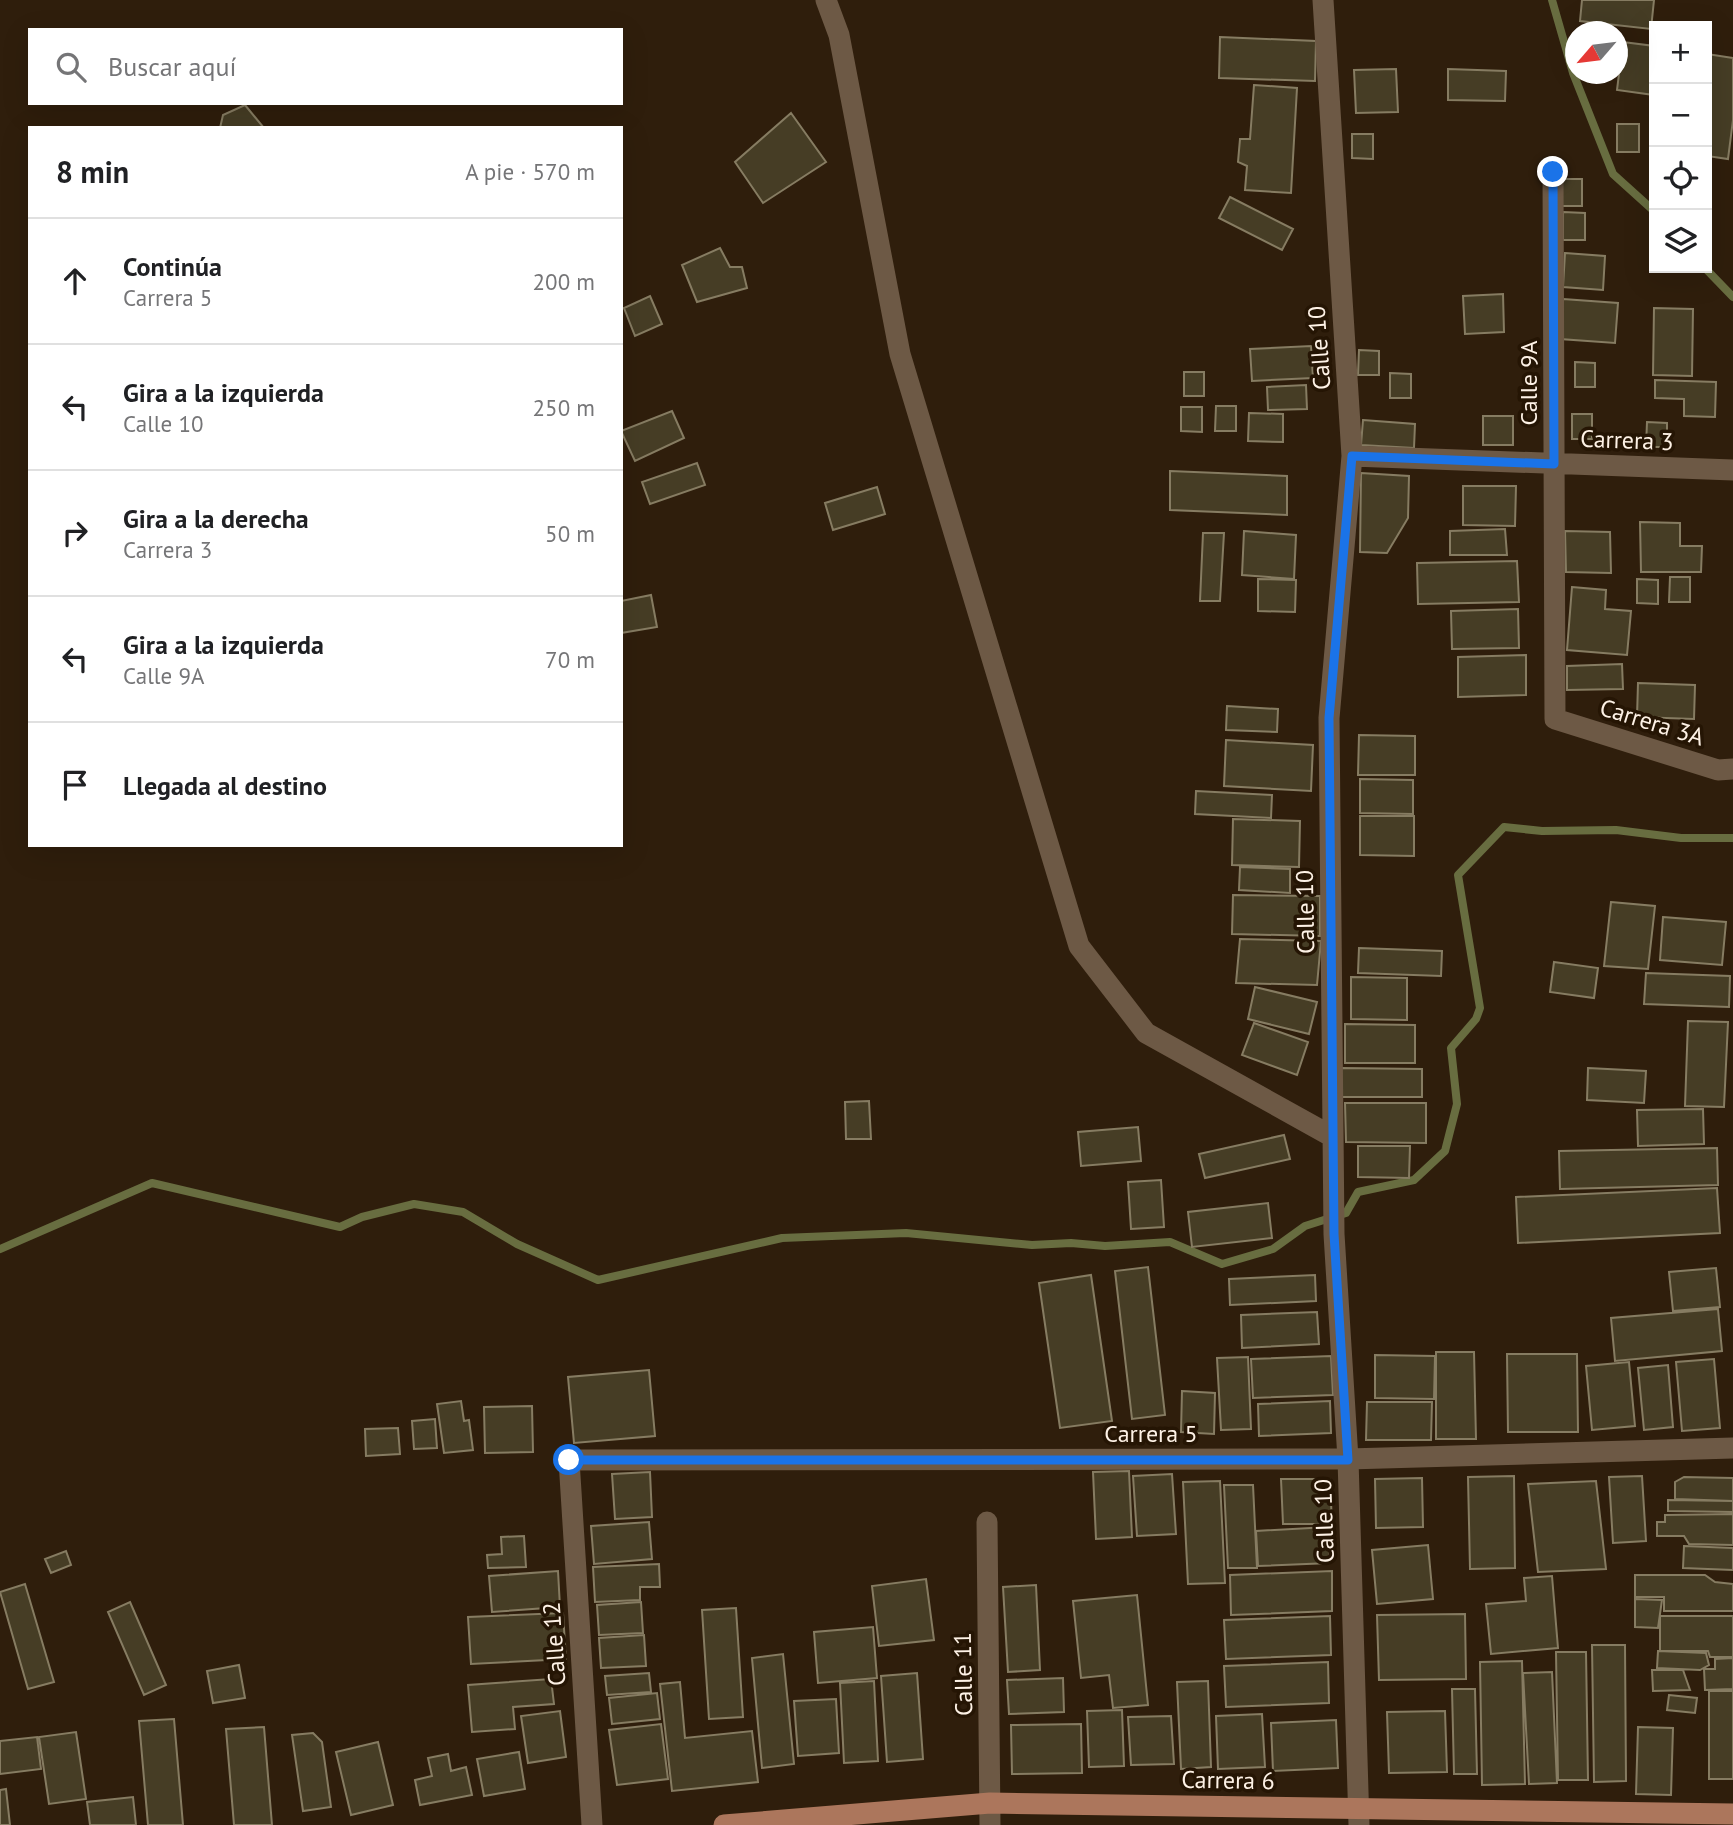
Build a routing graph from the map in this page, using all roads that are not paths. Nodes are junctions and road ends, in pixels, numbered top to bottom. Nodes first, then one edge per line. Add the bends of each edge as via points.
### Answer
1 (826, 0) edge
2 (1324, 0) edge
3 (1553, 172) dead end
4 (1352, 456) junction
5 (1554, 464) junction
6 (1733, 470) edge
7 (1555, 719) joint
8 (1733, 769) edge
9 (1333, 1137) junction
10 (1733, 1448) edge
11 (569, 1460) joint
12 (1348, 1460) junction
13 (987, 1522) dead end
14 (990, 1803) junction
15 (1733, 1814) edge
16 (1359, 1817) edge
17 (592, 1825) edge
18 (724, 1825) edge
19 (990, 1825) edge

1 - 9 street via 839,35 900,354 1079,946 1146,1032
2 - 4 street, Calle 10
3 - 5 street, Calle 9A
4 - 5 street, Carrera 3
4 - 9 street, Calle 10 via 1329,718
5 - 6 street, Carrera 3
5 - 7 street, Calle 9A
7 - 8 street, Carrera 3A via 1718,770
9 - 12 street, Calle 10 via 1334,1234
10 - 12 street, Carrera 5
11 - 12 street, Carrera 5
11 - 17 street, Calle 12
12 - 16 street, Calle 10
13 - 14 street, Calle 11
14 - 16 main road, Carrera 6
14 - 18 main road, Carrera 6
14 - 19 street, Calle 11
15 - 16 main road, Carrera 6

